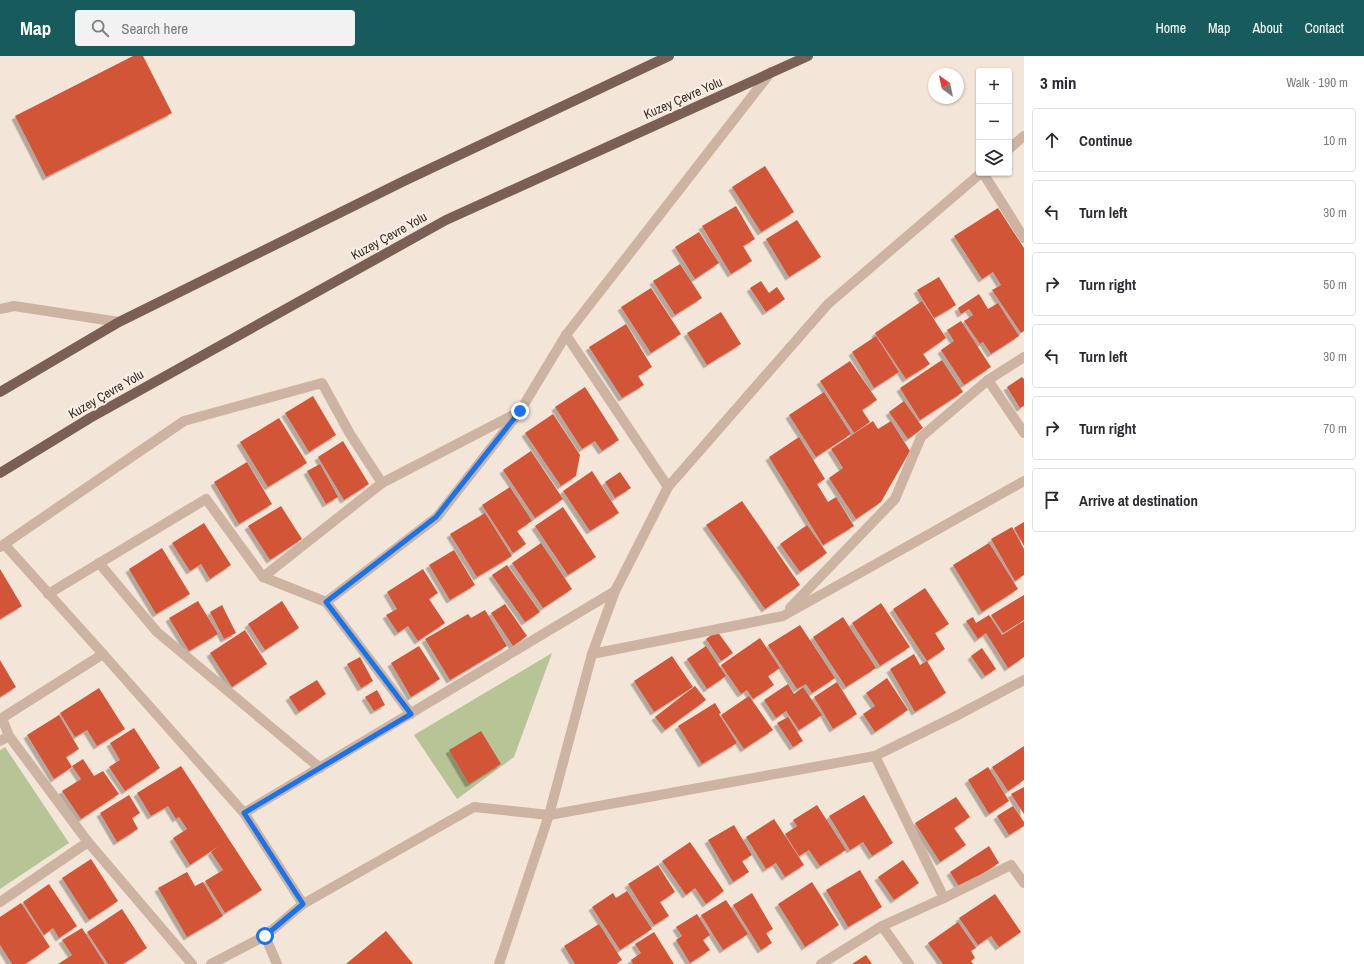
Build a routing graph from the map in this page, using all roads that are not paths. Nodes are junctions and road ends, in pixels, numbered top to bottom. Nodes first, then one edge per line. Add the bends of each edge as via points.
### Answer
1 (669, 56) edge
2 (808, 56) edge
3 (771, 72) junction
4 (1024, 136) edge
5 (1012, 146) edge
6 (978, 176) edge
7 (984, 176) edge
8 (1024, 238) edge
9 (0, 309) edge
10 (119, 322) junction
11 (566, 335) junction
12 (1024, 357) edge
13 (988, 380) junction
14 (0, 392) edge
15 (520, 411) junction
16 (1024, 433) edge
17 (0, 473) edge
18 (1024, 481) edge
19 (382, 484) junction
20 (668, 487) junction
21 (2, 546) edge
22 (99, 563) junction
23 (263, 577) junction
24 (615, 591) junction
25 (48, 594) junction
26 (326, 602) junction
27 (783, 616) junction
28 (103, 654) junction
29 (592, 654) junction
30 (1024, 680) edge
31 (411, 714) junction
32 (4, 739) edge
33 (875, 756) junction
34 (320, 768) junction
35 (244, 813) junction
36 (549, 814) junction
37 (88, 842) junction
38 (1024, 883) edge
39 (944, 898) junction
40 (0, 902) edge
41 (303, 904) junction
42 (882, 926) junction
43 (265, 936) junction
44 (192, 964) edge
45 (211, 964) edge
46 (277, 964) edge
47 (499, 964) edge
48 (821, 964) edge
49 (909, 964) edge

1 - 10 main road via 404,181
2 - 3 main road, Kuzey Çevre Yolu
3 - 11 street
3 - 17 main road, Kuzey Çevre Yolu via 446,220 90,418
4 - 5 street
6 - 20 street via 828,304
7 - 8 street
9 - 10 street via 14,306
10 - 14 main road
11 - 15 street
11 - 20 street
12 - 13 street
13 - 16 street
13 - 27 street via 921,437 895,499
15 - 19 street
15 - 26 street via 436,517
18 - 27 street
19 - 21 street via 350,434 322,382 184,421
19 - 23 street
20 - 24 street
21 - 25 street
22 - 23 street via 206,499
22 - 25 street
22 - 34 street via 157,632
23 - 26 street
24 - 29 street
24 - 31 street
25 - 28 street
26 - 31 street
27 - 29 street
28 - 32 street via 2,718
28 - 35 street
29 - 36 street
30 - 33 street
31 - 34 street
32 - 37 street
33 - 36 street
33 - 39 street
34 - 35 street
35 - 41 street
36 - 41 street via 474,807
36 - 47 street
37 - 40 street
37 - 44 street
38 - 39 street via 1011,865
39 - 42 street
41 - 43 street
42 - 48 street
42 - 49 street
43 - 45 street
43 - 46 street

